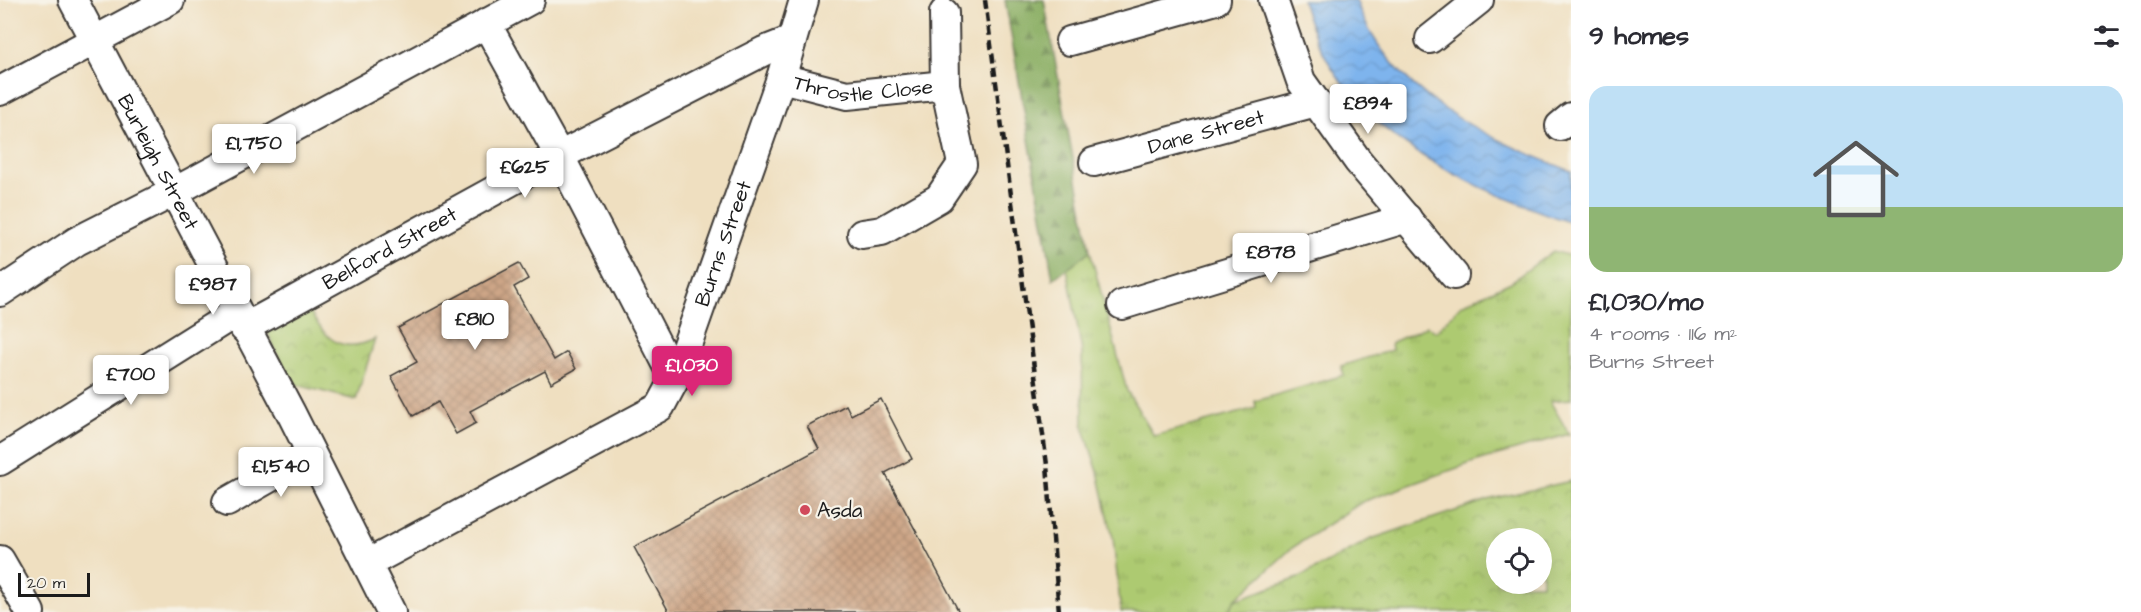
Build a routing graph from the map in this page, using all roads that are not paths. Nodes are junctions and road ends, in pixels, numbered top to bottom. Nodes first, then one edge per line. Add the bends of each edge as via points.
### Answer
1 (73, 0) edge
2 (170, 0) edge
3 (530, 0) edge
4 (804, 0) edge
5 (1216, 0) edge
6 (1273, 0) edge
7 (1479, 0) edge
8 (944, 13) dead end
9 (486, 23) junction
10 (1430, 39) dead end
11 (95, 40) junction
12 (792, 40) junction
13 (1070, 41) dead end
14 (781, 78) junction
15 (945, 85) junction
16 (0, 91) edge
17 (1316, 102) junction
18 (559, 155) junction
19 (1094, 162) dead end
20 (174, 192) junction
21 (1407, 218) junction
22 (862, 234) dead end
23 (1454, 275) dead end
24 (0, 292) edge
25 (1122, 305) dead end
26 (241, 320) junction
27 (675, 379) junction
28 (312, 453) junction
29 (0, 461) edge
30 (227, 502) dead end
31 (0, 560) edge
32 (367, 564) junction
33 (30, 612) edge
34 (391, 612) edge

1 - 11 street, Burleigh Street
2 - 11 street
3 - 9 street
4 - 12 street, Burns Street
5 - 13 street
6 - 17 street via 1301,81
7 - 10 street
8 - 15 street, Throstle Close
9 - 18 street
9 - 20 street
11 - 16 street
11 - 20 street, Burleigh Street
12 - 14 street, Burns Street
12 - 18 street, Belford Street
14 - 15 street, Throstle Close via 848,95
14 - 27 street, Burns Street
15 - 22 street, Throstle Close via 962,164 939,198 882,231
17 - 19 street, Dane Street
17 - 21 street via 1358,161
18 - 26 street, Belford Street
18 - 27 street
20 - 24 street via 77,241
20 - 26 street, Burleigh Street
21 - 23 street
21 - 25 street
26 - 28 street, Burleigh Street
26 - 29 street, Belford Street
27 - 32 street, Burns Street via 660,407 650,414
28 - 30 street
28 - 32 street, Burleigh Street
31 - 33 street
32 - 34 street, Burleigh Street

